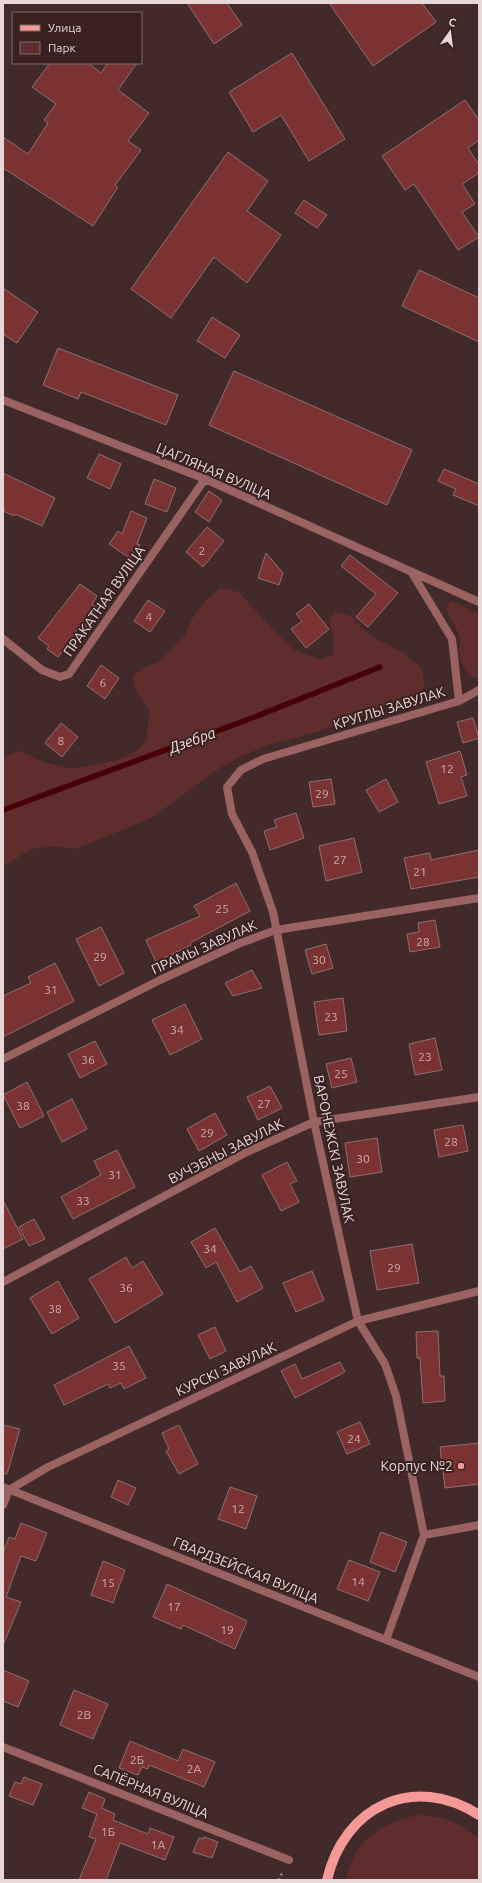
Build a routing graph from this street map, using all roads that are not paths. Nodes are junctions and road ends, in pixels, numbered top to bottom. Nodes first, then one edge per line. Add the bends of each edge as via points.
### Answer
1 (3, 400) edge
2 (205, 479) junction
3 (412, 573) junction
4 (479, 602) edge
5 (3, 639) edge
6 (479, 690) edge
7 (459, 700) junction
8 (241, 770) joint
9 (479, 898) edge
10 (276, 930) junction
11 (3, 1059) edge
12 (479, 1097) edge
13 (314, 1122) junction
14 (3, 1282) edge
15 (479, 1291) edge
16 (358, 1321) junction
17 (6, 1488) edge
18 (3, 1505) edge
19 (479, 1525) edge
20 (424, 1535) junction
21 (386, 1640) junction
22 (479, 1677) edge
23 (3, 1747) edge
24 (479, 1815) edge
25 (289, 1860) dead end
26 (327, 1880) edge

1 - 2 street, ЦАГЛЯНАЯ ВУЛІЦА
2 - 3 street, ЦАГЛЯНАЯ ВУЛІЦА
2 - 5 street, ПРАКАТНАЯ ВУЛІЦА via 69,674 60,677 42,670
3 - 4 street, ЦАГЛЯНАЯ ВУЛІЦА
3 - 7 street, КРУГЛЫ ЗАВУЛАК via 452,639
6 - 7 street
7 - 8 street, КРУГЛЫ ЗАВУЛАК via 263,759
8 - 10 street, ВАРОНЕЖСКІ ЗАВУЛАК via 227,787 232,814 252,852
9 - 10 street, ПРАМЫ ЗАВУЛАК
10 - 11 street, ПРАМЫ ЗАВУЛАК via 174,973
10 - 13 street, ВАРОНЕЖСКІ ЗАВУЛАК
12 - 13 street, ВУЧЭБНЫ ЗАВУЛАК
13 - 14 street, ВУЧЭБНЫ ЗАВУЛАК via 247,1152
13 - 16 street, ВАРОНЕЖСКІ ЗАВУЛАК
15 - 16 street, КУРСКІ ЗАВУЛАК
16 - 17 street, КУРСКІ ЗАВУЛАК
16 - 20 street, ВАРОНЕЖСКІ ЗАВУЛАК via 385,1364 396,1396
17 - 18 street
17 - 21 street, ГВАРДЗЕЙСКАЯ ВУЛІЦА
19 - 20 street
20 - 21 street
21 - 22 street, ГВАРДЗЕЙСКАЯ ВУЛІЦА
23 - 25 street, САПЁРНАЯ ВУЛІЦА
24 - 26 main road via 462,1805 435,1797 402,1799 386,1804 370,1812 346,1834 335,1854

